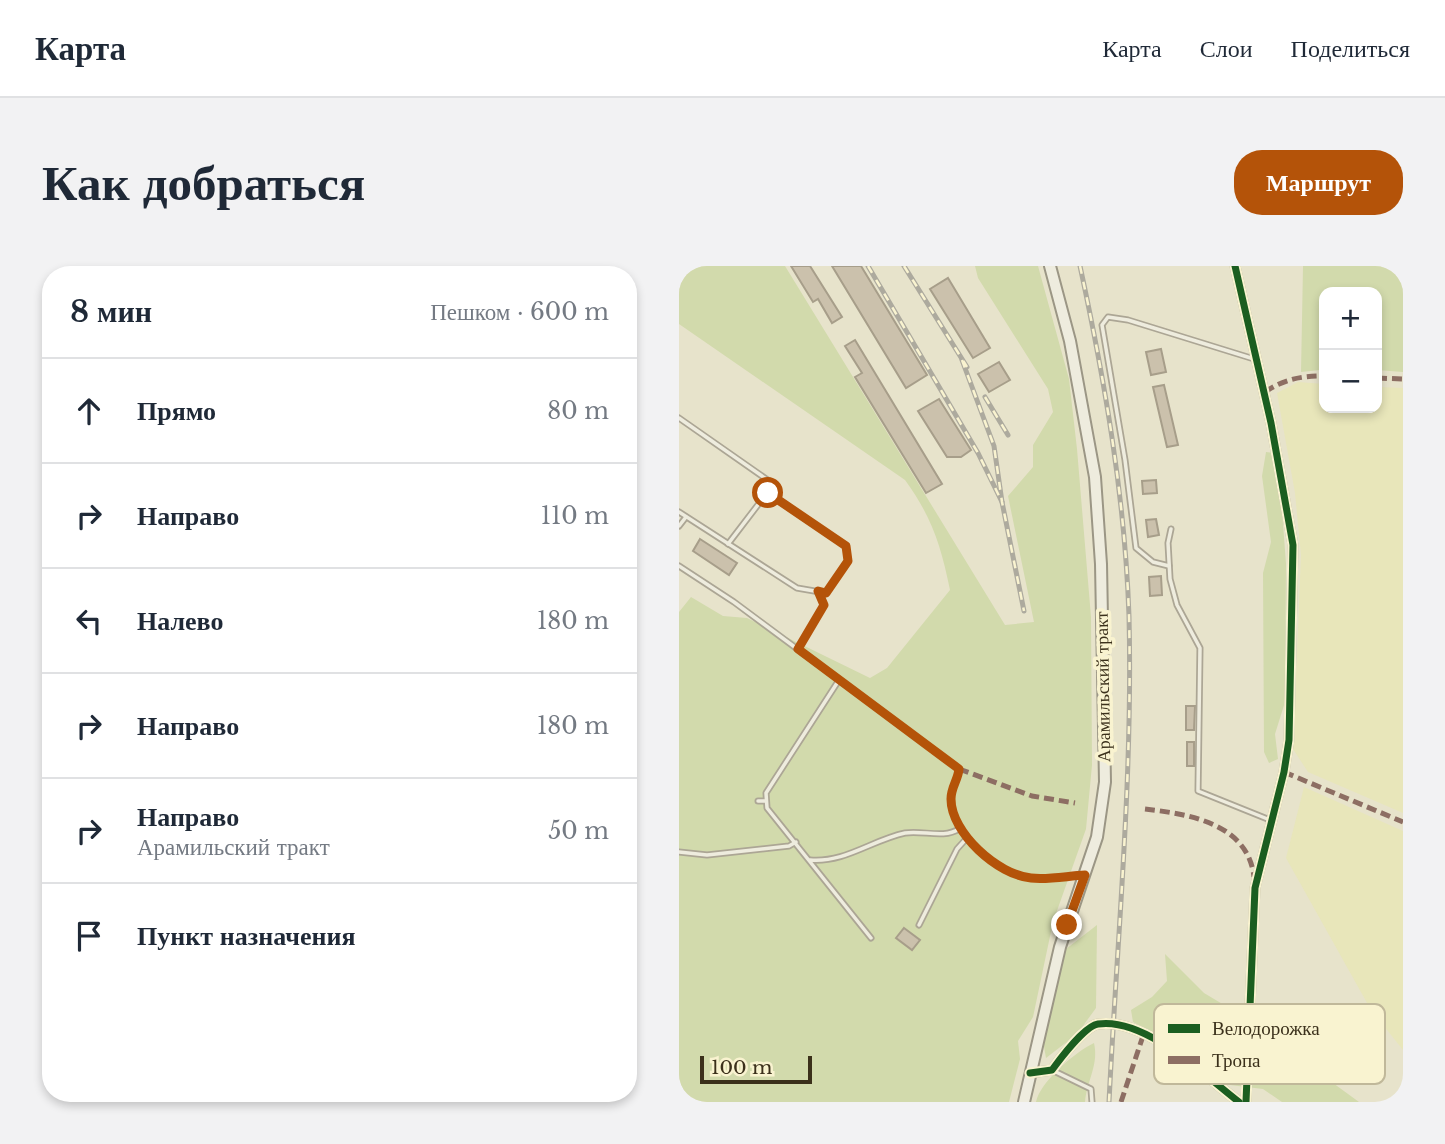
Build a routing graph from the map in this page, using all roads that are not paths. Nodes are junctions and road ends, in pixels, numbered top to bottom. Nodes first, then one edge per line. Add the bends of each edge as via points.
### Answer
1 (1050, 266) edge
2 (1235, 266) edge
3 (1256, 360) junction
4 (679, 418) edge
5 (768, 493) junction
6 (679, 512) edge
7 (686, 517) junction
8 (679, 526) edge
9 (1171, 529) dead end
10 (728, 544) junction
11 (679, 566) edge
12 (1169, 566) junction
13 (818, 591) junction
14 (798, 649) junction
15 (839, 680) junction
16 (758, 801) dead end
17 (765, 801) junction
18 (1270, 820) junction
19 (960, 829) junction
20 (966, 839) junction
21 (796, 842) junction
22 (679, 852) edge
23 (810, 860) junction
24 (1085, 875) junction
25 (919, 925) dead end
26 (871, 938) dead end
27 (1250, 1004) edge
28 (1154, 1039) edge
29 (1052, 1070) junction
30 (1030, 1073) junction
31 (1216, 1084) edge
32 (1247, 1084) edge
33 (1024, 1102) edge
34 (1092, 1102) edge
35 (1239, 1102) edge
36 (1246, 1102) edge

1 - 24 main road, Арамильский тракт via 1083,403 1095,477 1101,564 1105,782 1097,837
2 - 3 street
3 - 12 lane via 1128,320 1108,317 1102,325 1136,548 1153,562
3 - 18 street via 1293,544 1289,740
4 - 5 lane via 772,483
5 - 10 lane
5 - 13 lane via 846,546 848,561 826,593
6 - 7 lane
7 - 8 lane
7 - 10 lane
9 - 12 lane
10 - 13 lane via 797,588
11 - 14 lane
12 - 18 lane via 1177,605 1200,648 1198,791
13 - 14 lane via 824,605
14 - 15 lane
15 - 17 lane
15 - 19 lane via 959,769 952,783 951,802
16 - 17 lane
17 - 21 lane
18 - 27 street via 1255,888
19 - 20 lane
19 - 23 lane via 951,834 905,833 828,862
20 - 24 lane via 1013,872 1030,878
20 - 25 lane
21 - 22 lane via 708,855
21 - 23 lane
23 - 26 lane
24 - 30 main road, Арамильский тракт via 1060,947
28 - 29 street via 1127,1027 1098,1024 1089,1028
29 - 30 street
29 - 34 lane via 1091,1089
30 - 33 main road, Арамильский тракт
31 - 35 street
32 - 36 street

